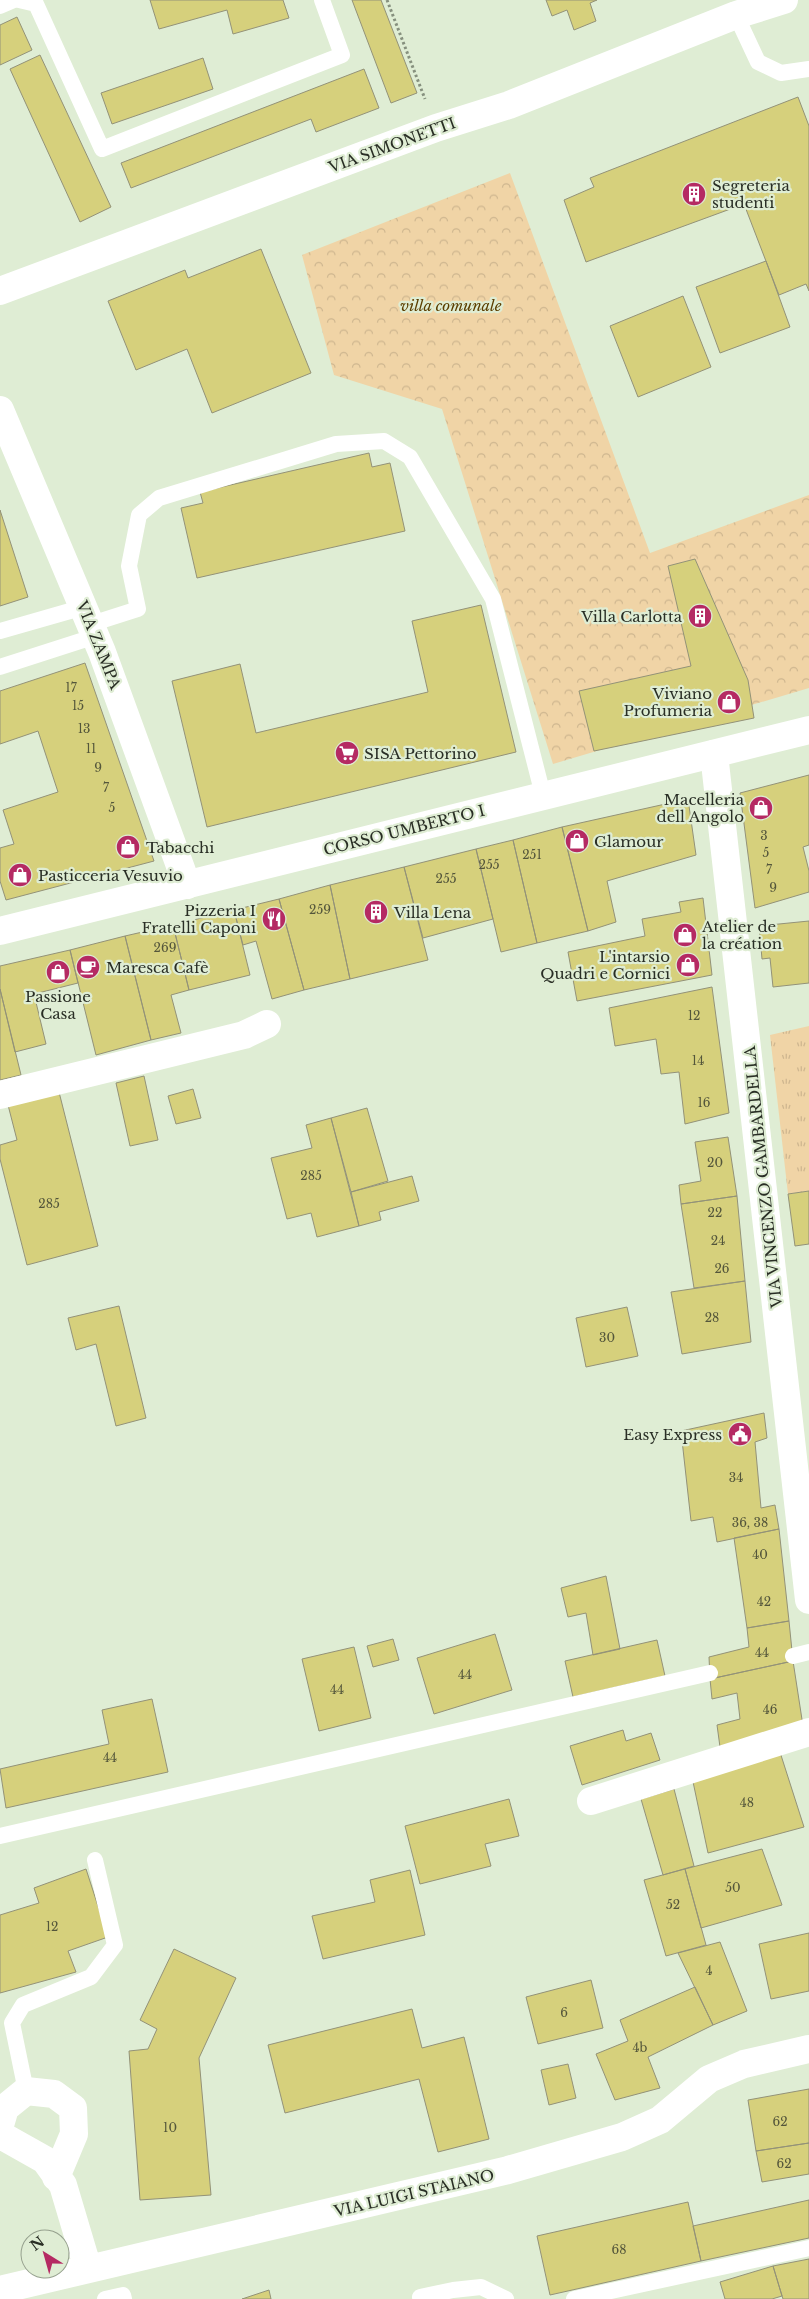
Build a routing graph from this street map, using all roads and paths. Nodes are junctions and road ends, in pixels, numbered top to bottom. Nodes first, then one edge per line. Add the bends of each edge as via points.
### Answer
1 (14, 0) edge
2 (19, 0) edge
3 (322, 0) edge
4 (387, 0) edge
5 (784, 0) edge
6 (0, 6) edge
7 (736, 15) junction
8 (809, 69) edge
9 (436, 128) junction
10 (0, 291) edge
11 (0, 410) edge
12 (90, 622) junction
13 (0, 632) edge
14 (0, 667) edge
15 (809, 730) edge
16 (714, 754) junction
17 (543, 795) junction
18 (187, 885) junction
19 (0, 931) edge
20 (267, 1024) dead end
21 (0, 1095) edge
22 (809, 1600) edge
23 (809, 1652) edge
24 (793, 1656) dead end
25 (710, 1673) dead end
26 (809, 1732) edge
27 (591, 1801) dead end
28 (0, 1836) edge
29 (95, 1860) dead end
30 (809, 2049) edge
31 (26, 2092) junction
32 (0, 2125) edge
33 (0, 2137) edge
34 (56, 2177) junction
35 (809, 2248) edge
36 (88, 2269) junction
37 (0, 2290) edge
38 (420, 2297) dead end
39 (105, 2299) edge
40 (124, 2299) edge
41 (506, 2299) edge
42 (574, 2299) edge

1 - 6 lane
2 - 3 lane via 36,4 102,148 342,55
4 - 9 path
5 - 7 street, VIA SIMONETTI
7 - 8 lane via 758,62 781,73
7 - 9 street, VIA SIMONETTI via 509,105
9 - 10 street, VIA SIMONETTI
11 - 12 street, VIA ZAMPA
12 - 13 lane
12 - 14 lane
12 - 17 lane via 138,609 129,566 139,515 159,498 336,444 384,441 410,457 493,599
12 - 18 street, VIA ZAMPA
15 - 16 street, CORSO UMBERTO I
16 - 17 street, CORSO UMBERTO I
16 - 22 street, VIA VINCENZO GAMBARDELLA
17 - 18 street, CORSO UMBERTO I
18 - 19 street, CORSO UMBERTO I
20 - 21 street via 244,1035
23 - 24 lane
25 - 28 lane
26 - 27 street
29 - 31 lane via 115,1946 91,1977 23,2005 12,2023
30 - 36 street, VIA LUIGI STAIANO via 744,2064 709,2080 660,2120 622,2137 508,2170
31 - 32 street via 5,2108
31 - 34 street via 54,2094 72,2108 74,2134
33 - 34 street via 45,2160
34 - 36 street via 62,2186
35 - 42 lane
36 - 37 street, VIA LUIGI STAIANO
38 - 41 lane via 481,2287
39 - 40 lane via 123,2295

